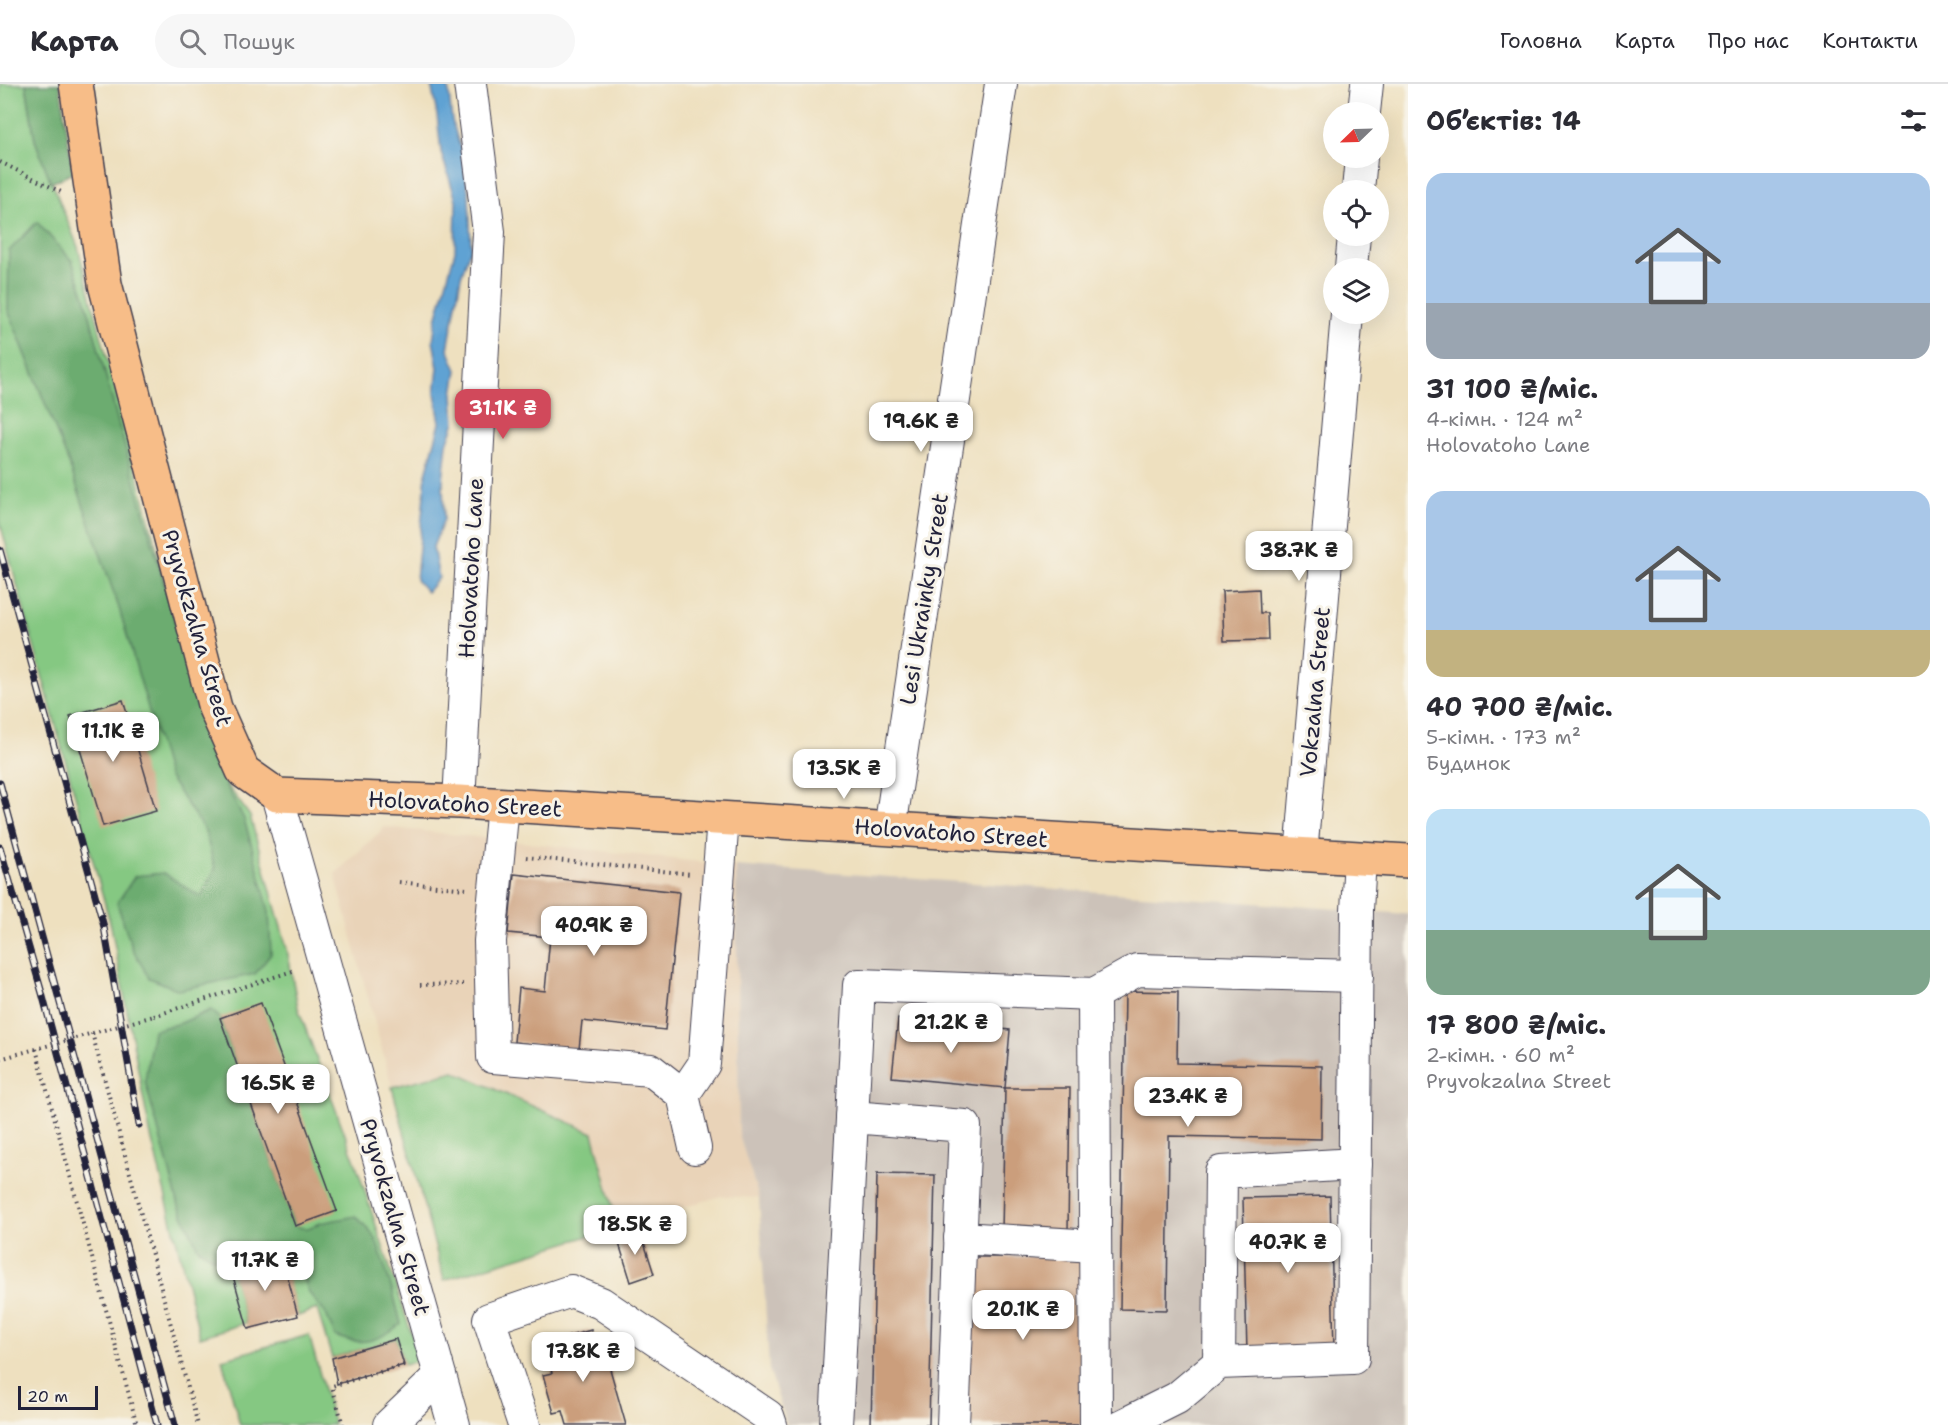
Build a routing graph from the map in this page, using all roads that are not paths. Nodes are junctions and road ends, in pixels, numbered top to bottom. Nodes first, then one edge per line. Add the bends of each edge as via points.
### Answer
1 (76, 84) edge
2 (470, 84) edge
3 (1001, 84) edge
4 (1367, 84) edge
5 (1365, 102) edge
6 (1346, 324) edge
7 (277, 795) junction
8 (459, 802) junction
9 (503, 805) junction
10 (723, 819) junction
11 (890, 829) junction
12 (1301, 855) junction
13 (1360, 859) junction
14 (1408, 861) edge
15 (1357, 975) junction
16 (1094, 994) junction
17 (682, 1095) junction
18 (852, 1117) junction
19 (695, 1148) dead end
20 (1355, 1164) junction
21 (960, 1238) junction
22 (1095, 1246) junction
23 (1219, 1363) junction
24 (437, 1366) junction
25 (389, 1425) edge
26 (454, 1425) edge
27 (524, 1425) edge
28 (771, 1425) edge
29 (836, 1425) edge
30 (953, 1425) edge
31 (1096, 1425) edge
32 (1123, 1425) edge

1 - 7 main road, Pryvokzalna Street via 105,284 215,708 243,771
2 - 8 street, Holovatoho Lane via 489,232
3 - 11 street, Lesi Ukrainky Street
4 - 5 street
6 - 12 street, Vokzalna Street
7 - 8 main road, Holovatoho Street
7 - 24 street, Pryvokzalna Street
8 - 9 main road, Holovatoho Street
9 - 10 main road, Holovatoho Street
9 - 17 street via 490,941 493,1057 651,1070
10 - 11 main road, Holovatoho Street
10 - 17 street via 704,1064
11 - 12 main road, Holovatoho Street
12 - 13 main road, Holovatoho Street
13 - 14 main road, Holovatoho Street
13 - 15 street
15 - 16 street via 1137,970
15 - 20 street
16 - 18 street via 859,985
16 - 22 street
17 - 19 street
18 - 21 street via 965,1126
18 - 29 street
20 - 23 street via 1221,1172
20 - 23 street via 1353,1358
21 - 22 street
21 - 30 street
22 - 31 street
23 - 32 street via 1177,1398
24 - 25 street
24 - 26 street, Pryvokzalna Street
27 - 28 street via 489,1318 571,1292 610,1309 768,1416

